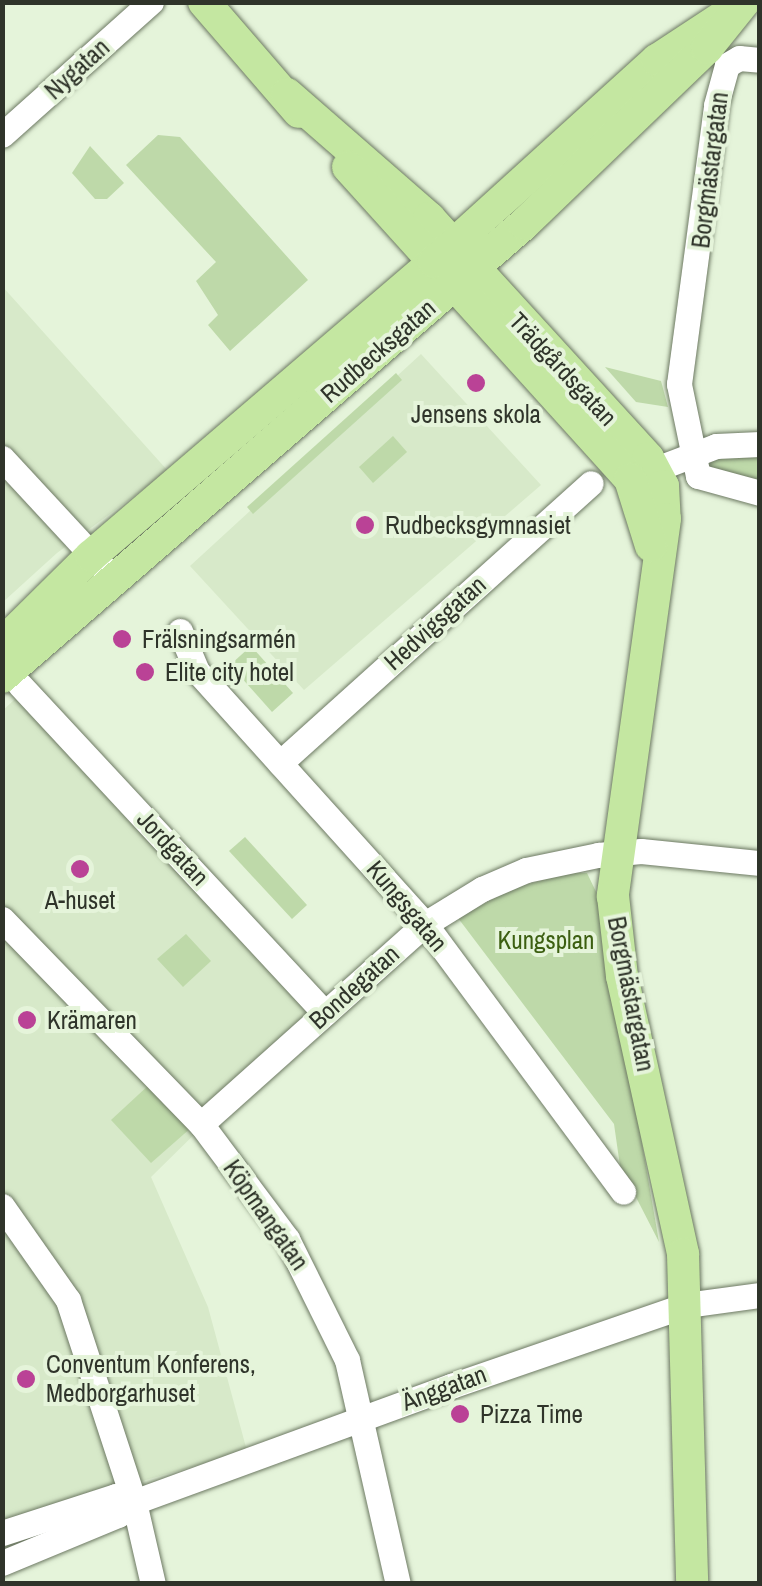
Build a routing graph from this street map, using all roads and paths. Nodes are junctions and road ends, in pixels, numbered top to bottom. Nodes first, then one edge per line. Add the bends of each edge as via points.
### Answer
1 (151, 2) edge
2 (204, 2) edge
3 (740, 6) edge
4 (760, 60) edge
5 (2, 135) edge
6 (453, 266) junction
7 (760, 444) edge
8 (2, 458) edge
9 (696, 465) junction
10 (648, 479) junction
11 (591, 483) dead end
12 (760, 493) edge
13 (192, 512) junction
14 (101, 569) junction
15 (42, 600) junction
16 (2, 622) edge
17 (180, 632) dead end
18 (2, 644) edge
19 (8, 688) edge
20 (280, 763) junction
21 (618, 854) junction
22 (760, 863) edge
23 (2, 920) edge
24 (425, 924) junction
25 (325, 1013) junction
26 (202, 1124) junction
27 (623, 1192) dead end
28 (2, 1206) edge
29 (760, 1295) edge
30 (686, 1305) junction
31 (362, 1418) junction
32 (134, 1502) junction
33 (2, 1533) edge
34 (2, 1564) edge
35 (153, 1584) edge
36 (398, 1584) edge
37 (692, 1584) edge

1 - 5 street, Nygatan
2 - 6 main road, Trädgårdsgatan via 287,94 367,158
3 - 6 main road, Rudbecksgatan via 656,60
4 - 9 street, Borgmästargatan via 730,64 716,106 679,384
6 - 10 main road, Trädgårdsgatan
6 - 13 main road, Rudbecksgatan
6 - 14 main road, Rudbecksgatan
7 - 9 street
8 - 14 street
9 - 10 street
9 - 12 street
10 - 21 main road, Borgmästargatan via 654,563
11 - 20 street, Hedvigsgatan
13 - 14 main road, Rudbecksgatan
13 - 19 main road via 184,540
14 - 15 main road, Rudbecksgatan
14 - 19 main road, Rudbecksgatan
15 - 16 main road
15 - 18 main road, Rudbecksgatan
17 - 20 street, Kungsgatan via 197,672
19 - 25 street, Jordgatan
20 - 24 street, Kungsgatan
21 - 22 street, Bondegatan
21 - 24 street, Bondegatan via 526,870
21 - 30 main road, Borgmästargatan via 616,940 683,1254
23 - 26 street, Köpmangatan
24 - 25 street, Bondegatan
24 - 27 street, Kungsgatan
25 - 26 street, Bondegatan
26 - 31 street, Köpmangatan via 312,1280
28 - 32 street via 68,1300
29 - 30 street, Änggatan
30 - 31 street, Änggatan
30 - 37 main road
31 - 32 street, Änggatan
31 - 36 street, Köpmangatan
32 - 33 street, Änggatan via 116,1496
32 - 34 street, Änggatan
32 - 35 street

